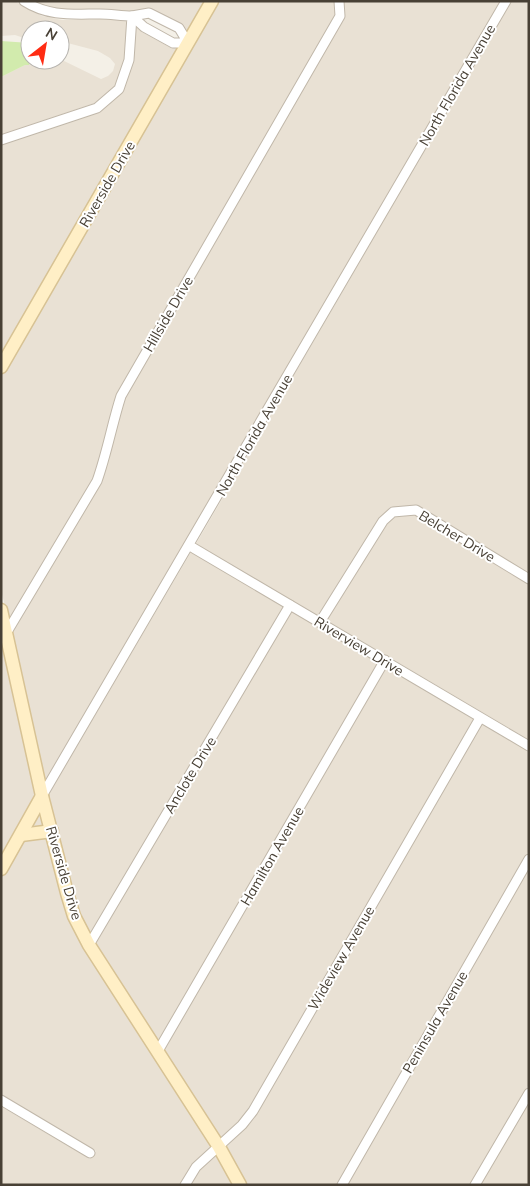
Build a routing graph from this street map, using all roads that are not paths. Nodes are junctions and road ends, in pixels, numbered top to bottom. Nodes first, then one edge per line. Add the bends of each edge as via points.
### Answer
1 (24, 1) edge
2 (212, 1) edge
3 (339, 1) edge
4 (506, 1) edge
5 (132, 16) junction
6 (188, 43) junction
7 (1, 140) edge
8 (1, 368) edge
9 (190, 546) junction
10 (529, 579) edge
11 (290, 605) junction
12 (1, 610) edge
13 (320, 622) junction
14 (7, 632) junction
15 (385, 660) junction
16 (480, 718) junction
17 (529, 746) edge
18 (42, 796) junction
19 (52, 831) junction
20 (21, 835) junction
21 (529, 859) edge
22 (1, 869) edge
23 (89, 946) junction
24 (158, 1051) junction
25 (529, 1093) edge
26 (1, 1100) edge
27 (219, 1147) junction
28 (90, 1153) dead end
29 (186, 1185) edge
30 (240, 1185) edge
31 (342, 1185) edge
32 (475, 1185) edge

1 - 5 street via 44,12 63,15
2 - 6 street, Riverside Drive
3 - 14 street, Hillside Drive via 340,16 121,396 96,481
4 - 9 street, North Florida Avenue
5 - 6 street via 144,27 173,43
5 - 6 street via 148,13 179,28
5 - 7 street via 129,60 119,89 97,108
6 - 8 street, Riverside Drive
9 - 11 street, Riverview Drive
9 - 18 street, North Florida Avenue
10 - 13 street, Belcher Drive via 416,510 393,512 383,521
11 - 13 street, Riverview Drive
11 - 23 street, Anclote Drive
12 - 14 street, Riverside Drive
13 - 15 street, Riverview Drive
14 - 18 street, Riverside Drive
15 - 16 street, Riverview Drive
15 - 24 street, Hamilton Avenue
16 - 17 street, Riverview Drive
16 - 27 street, Wideview Avenue via 253,1111
18 - 19 street, Riverside Drive
18 - 20 street, North Florida Avenue
19 - 20 street
19 - 23 street, Riverside Drive via 69,901
20 - 22 street, North Florida Avenue
21 - 31 street, Peninsula Avenue
23 - 24 street, Riverside Drive
24 - 27 street, Riverside Drive
25 - 32 street
26 - 28 street
27 - 29 street, Wideview Avenue via 196,1167
27 - 30 street, Riverside Drive

